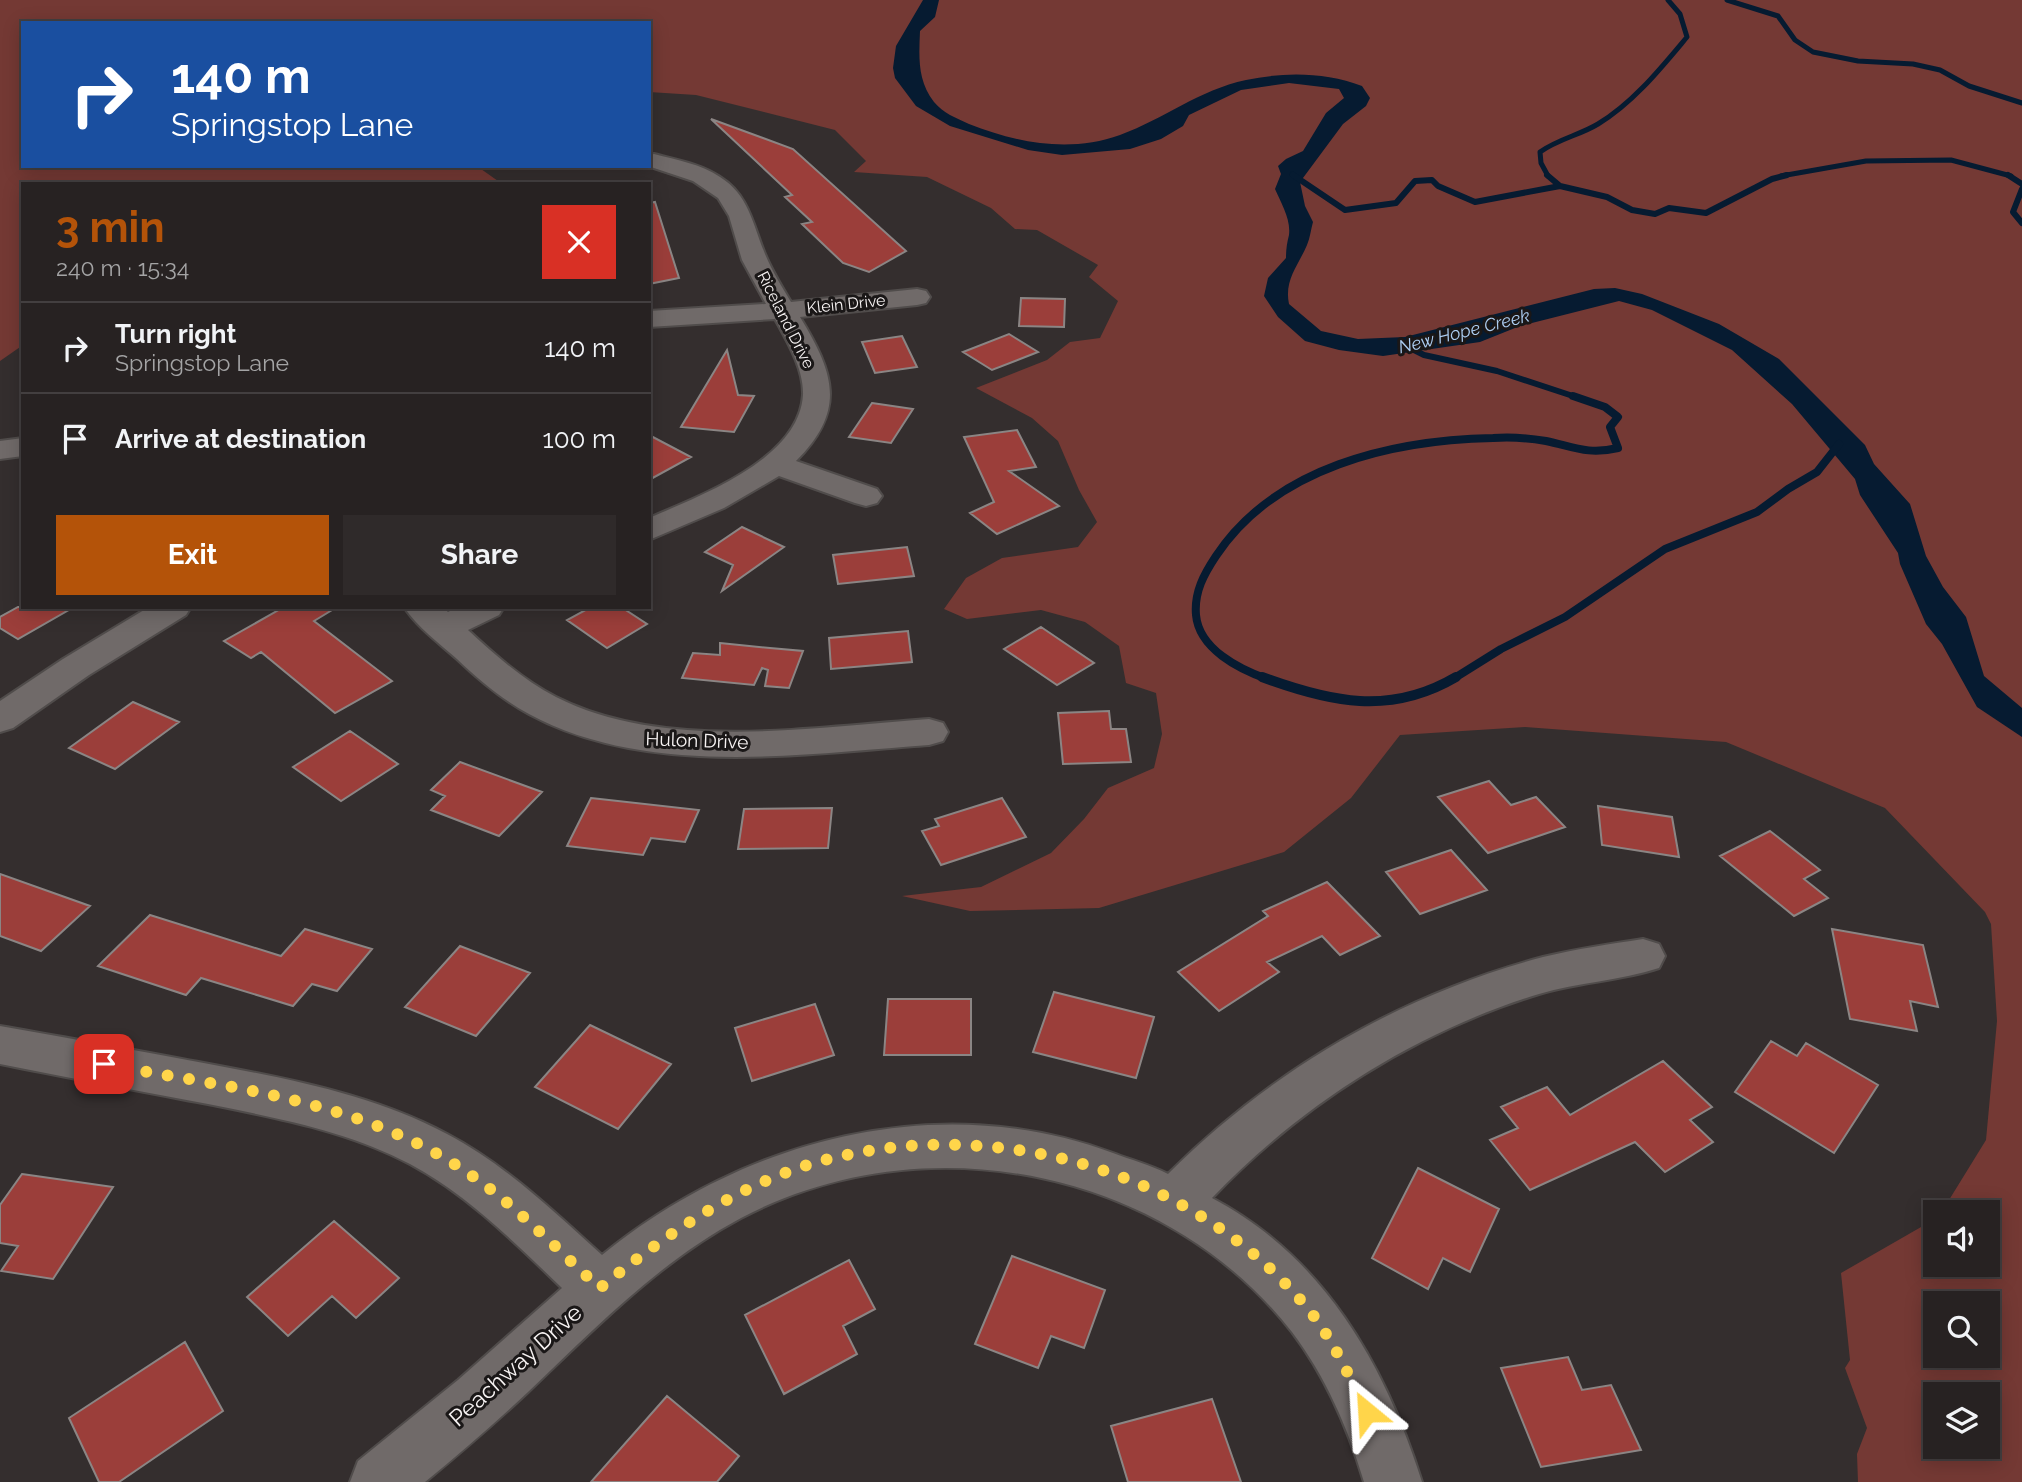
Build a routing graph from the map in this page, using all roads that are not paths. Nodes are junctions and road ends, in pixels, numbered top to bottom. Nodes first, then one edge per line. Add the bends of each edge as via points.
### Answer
1 (654, 161) dead end
2 (918, 297) dead end
3 (782, 311) junction
4 (651, 319) edge
5 (21, 447) edge
6 (0, 450) edge
7 (776, 464) junction
8 (866, 496) dead end
9 (651, 529) edge
10 (171, 609) edge
11 (476, 609) edge
12 (433, 617) edge
13 (0, 719) edge
14 (929, 732) dead end
15 (1643, 956) dead end
16 (0, 1045) edge
17 (1175, 1201) junction
18 (600, 1288) junction
19 (379, 1482) edge
20 (1393, 1482) edge

1 - 3 street, Riceland Drive via 695,174 725,192 738,207 755,261
2 - 3 street, Klein Drive
3 - 4 street, Klein Drive
3 - 7 street, Riceland Drive via 808,362 817,392 804,430
5 - 6 street
7 - 8 street
7 - 9 street, Riceland Drive
10 - 13 street
11 - 12 street
12 - 14 street, Hulon Drive via 509,684 545,707 622,735 709,744
15 - 17 street via 1544,975 1478,996 1359,1054 1289,1098
16 - 18 street via 285,1098 353,1116 458,1167 505,1200
17 - 18 street, Peachway Drive via 1071,1160 1011,1148 900,1146 814,1163 774,1178 656,1243
17 - 20 street, Peachway Drive via 1258,1259 1314,1316 1379,1436
18 - 19 street, Peachway Drive via 475,1403

